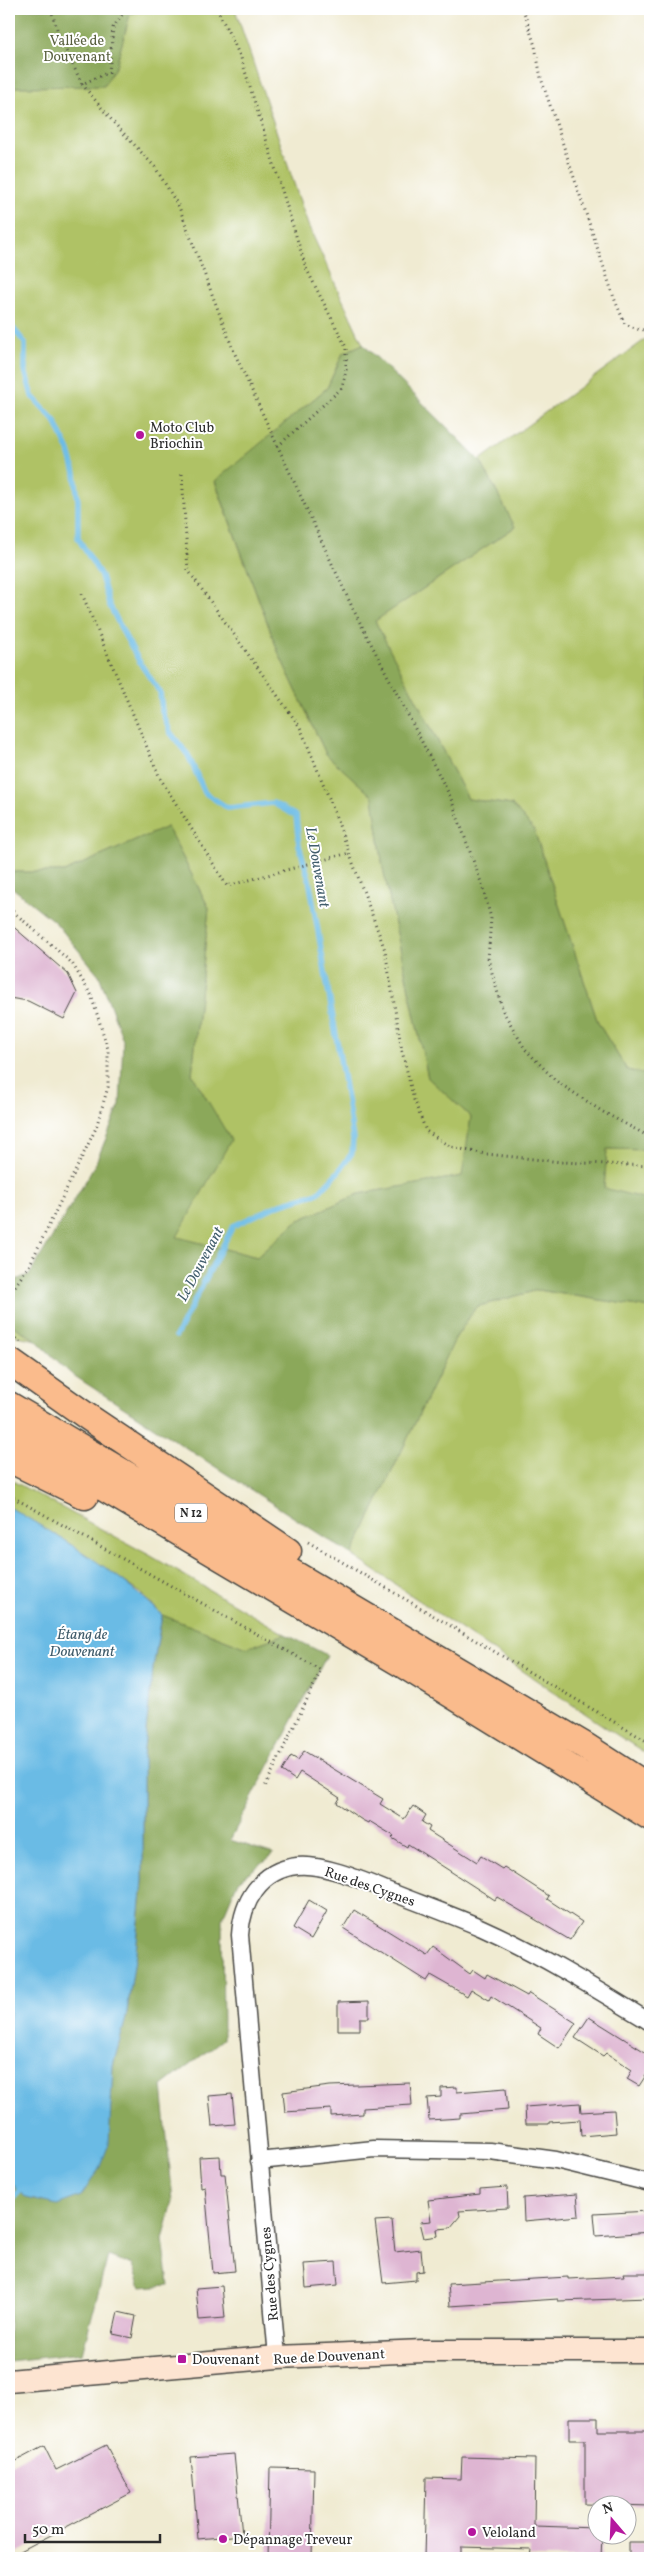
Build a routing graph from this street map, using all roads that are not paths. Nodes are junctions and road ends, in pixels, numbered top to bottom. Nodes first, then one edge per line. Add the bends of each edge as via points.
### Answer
1 (16, 1352) edge
2 (9, 1405) edge
3 (9, 1432) edge
4 (9, 1459) edge
5 (151, 1516) junction
6 (374, 1621) junction
7 (650, 1788) edge
8 (650, 1817) edge
9 (650, 2022) edge
10 (259, 2162) junction
11 (650, 2183) edge
12 (650, 2351) edge
13 (277, 2358) junction
14 (9, 2381) edge

1 - 6 highway via 88,1417 316,1570
2 - 6 highway, N 12
3 - 5 highway, N 12
4 - 5 highway, N 12 via 106,1507
5 - 8 highway, N 12 via 402,1664
6 - 7 highway, N 12
9 - 10 street, Rue des Cygnes via 483,1928 362,1880 308,1866 276,1872 251,1893 241,1917
10 - 11 street via 374,2148 490,2151 556,2160
10 - 13 street, Rue des Cygnes
12 - 13 main road, Rue de Douvenant via 424,2351
13 - 14 main road, Rue de Douvenant

